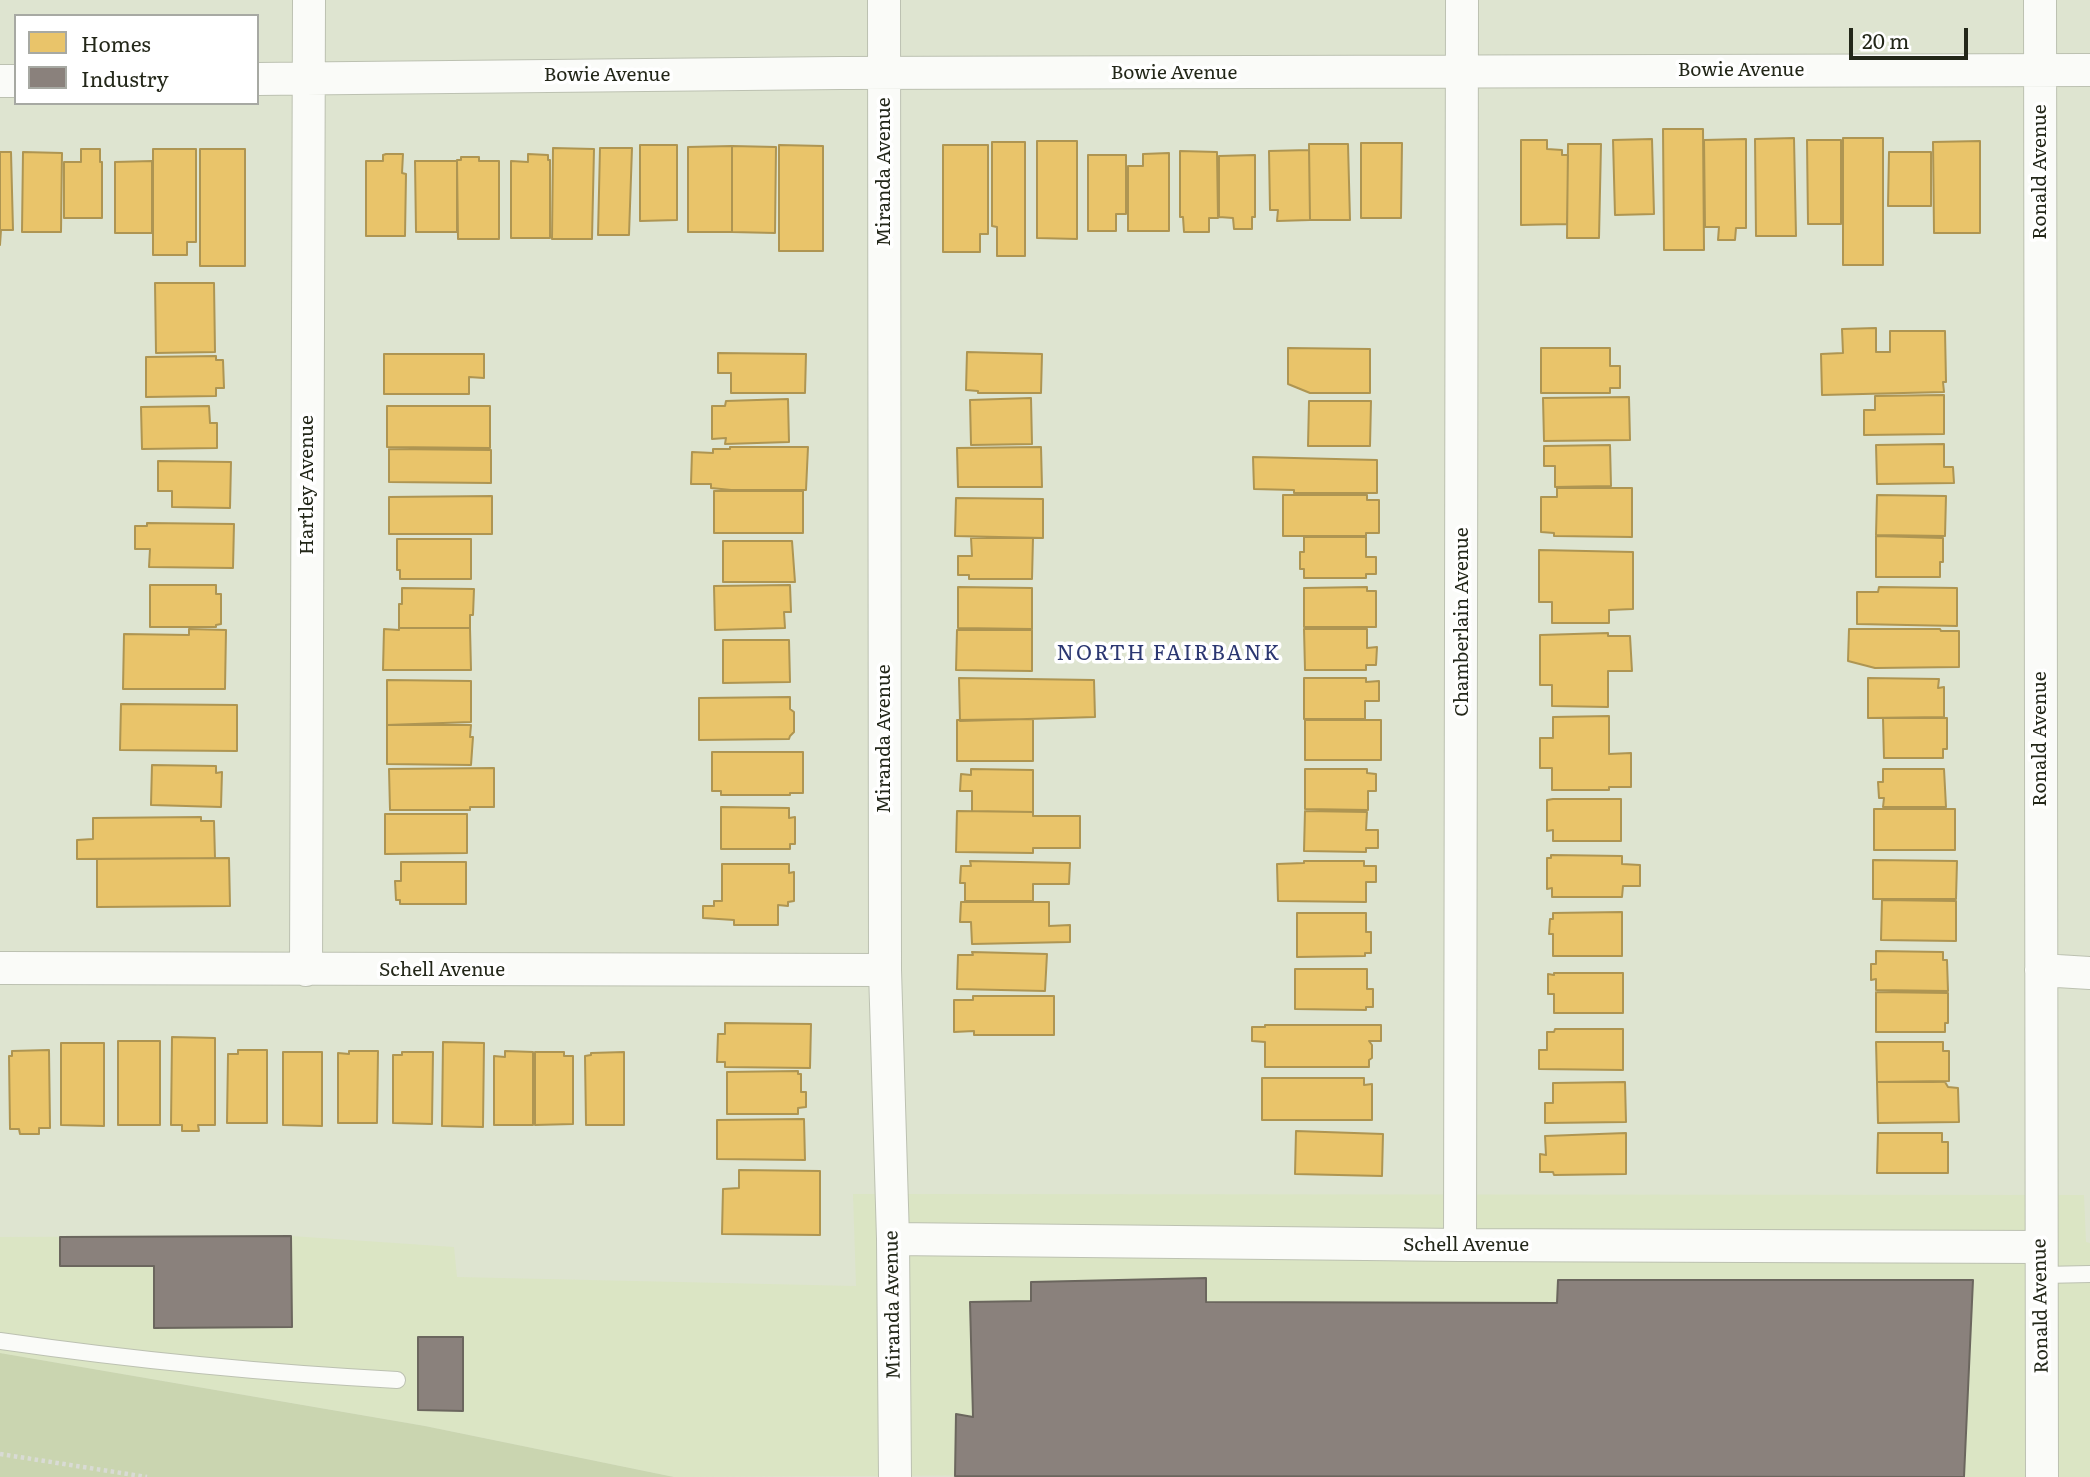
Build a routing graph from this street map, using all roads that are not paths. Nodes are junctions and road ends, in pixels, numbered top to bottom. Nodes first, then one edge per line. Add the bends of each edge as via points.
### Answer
1 (309, 0) edge
2 (884, 0) edge
3 (1462, 0) edge
4 (2040, 0) edge
5 (2040, 70) junction
6 (2090, 70) edge
7 (1462, 71) junction
8 (884, 73) junction
9 (309, 78) junction
10 (259, 79) edge
11 (0, 968) edge
12 (306, 970) junction
13 (885, 970) junction
14 (2041, 970) junction
15 (2090, 973) edge
16 (893, 1239) junction
17 (1461, 1245) junction
18 (2041, 1261) junction
19 (2090, 1274) edge
20 (0, 1341) edge
21 (397, 1380) dead end
22 (895, 1477) edge
23 (2042, 1477) edge

1 - 9 street, Hartley Avenue
2 - 8 street, Miranda Avenue
3 - 7 street, Chamberlain Avenue
4 - 5 street, Ronald Avenue
5 - 6 street, Bowie Avenue
5 - 7 street, Bowie Avenue
5 - 14 street, Ronald Avenue
7 - 8 street, Bowie Avenue
7 - 17 street, Chamberlain Avenue
8 - 9 street, Bowie Avenue
8 - 13 street, Miranda Avenue
9 - 10 street, Bowie Avenue
9 - 12 street, Hartley Avenue
11 - 12 street, Schell Avenue
12 - 13 street, Schell Avenue
13 - 16 street, Miranda Avenue
14 - 15 street
14 - 18 street, Ronald Avenue
16 - 17 street, Schell Avenue
16 - 22 street, Miranda Avenue
17 - 18 street, Schell Avenue
18 - 19 lane
18 - 23 street, Ronald Avenue
20 - 21 lane via 294,1375

